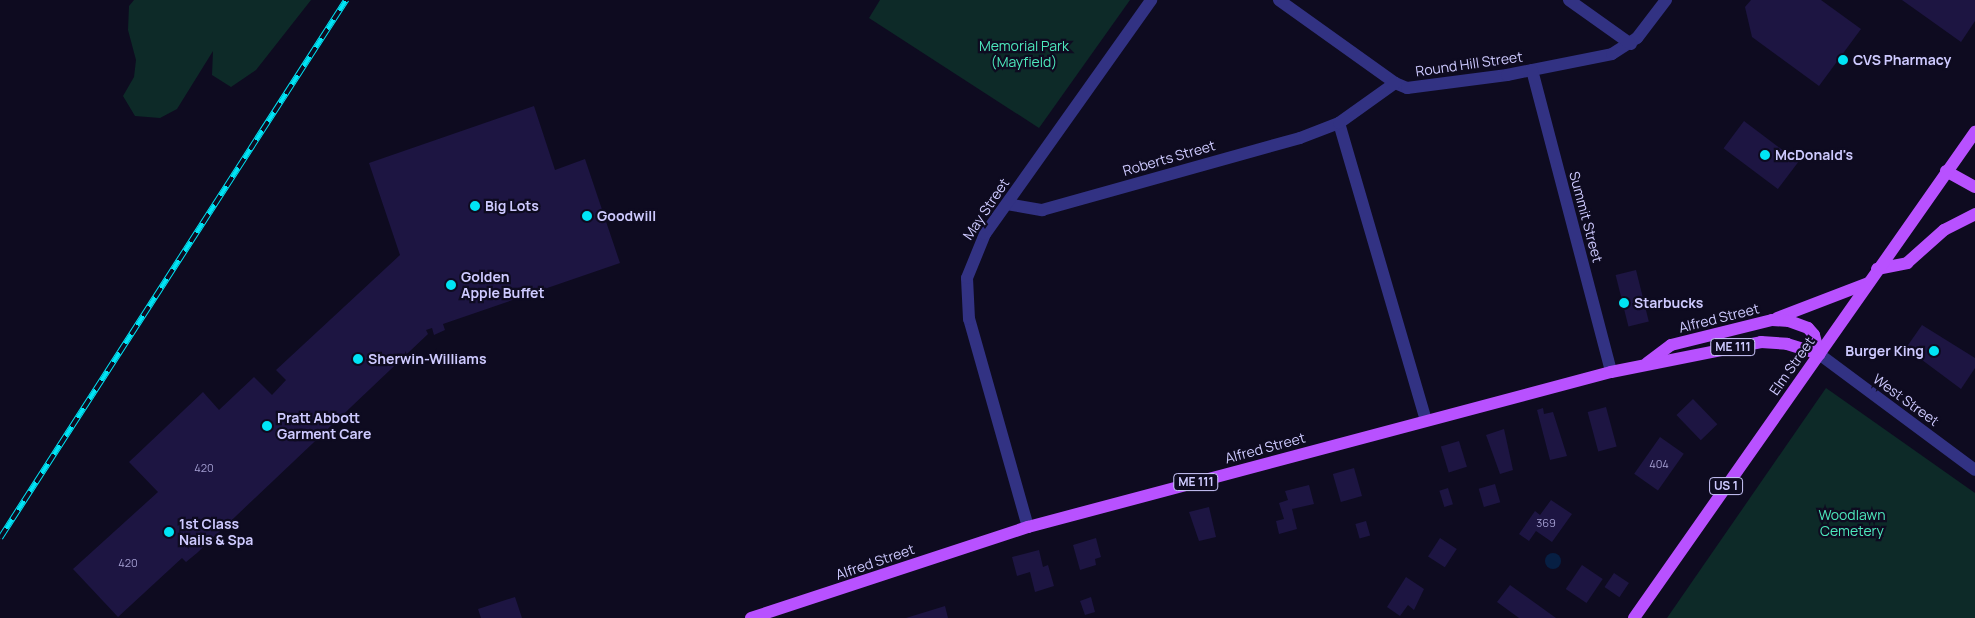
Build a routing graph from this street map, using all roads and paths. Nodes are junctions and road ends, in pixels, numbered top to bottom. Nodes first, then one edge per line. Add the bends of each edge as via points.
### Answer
1 (1152, 0) edge
2 (1279, 0) edge
3 (1570, 0) edge
4 (1666, 0) edge
5 (1630, 44) junction
6 (1532, 70) junction
7 (1395, 83) junction
8 (1339, 123) junction
9 (1975, 132) edge
10 (1946, 171) junction
11 (1975, 187) edge
12 (1006, 204) junction
13 (1975, 214) edge
14 (1877, 269) junction
15 (1868, 283) junction
16 (1772, 320) junction
17 (1819, 354) junction
18 (1647, 363) junction
19 (1611, 372) junction
20 (1426, 421) junction
21 (1975, 470) edge
22 (1028, 527) junction
23 (751, 618) edge
24 (1634, 618) edge

1 - 12 street, May Street
2 - 7 street, Round Hill Street
3 - 5 street
4 - 5 street, Round Hill Street
5 - 6 street, Round Hill Street via 1599,58
6 - 7 street, Round Hill Street via 1420,88 1407,88
6 - 19 street, Summit Street
7 - 8 street, Roberts Street
8 - 12 street, Roberts Street via 1300,138 1042,210
8 - 20 street
9 - 10 main road, Elm Street / US 1
10 - 11 main road
10 - 14 main road, Elm Street / US 1
12 - 22 street, May Street via 974,255 966,278 966,303
13 - 14 main road via 1944,230 1907,262
14 - 15 main road, Elm Street / US 1
15 - 16 main road
15 - 17 main road, Elm Street / US 1
16 - 17 main road, Alfred Street / ME 111 via 1789,321 1808,328 1814,335
16 - 18 main road, Alfred Street / ME 111 via 1671,345
17 - 18 main road, Alfred Street / ME 111 via 1786,344 1761,342
17 - 21 street, West Street
17 - 24 main road, Elm Street / US 1
18 - 19 main road, Alfred Street / ME 111
19 - 20 main road, Alfred Street / ME 111
20 - 22 main road, Alfred Street / ME 111
22 - 23 main road, Alfred Street / ME 111

